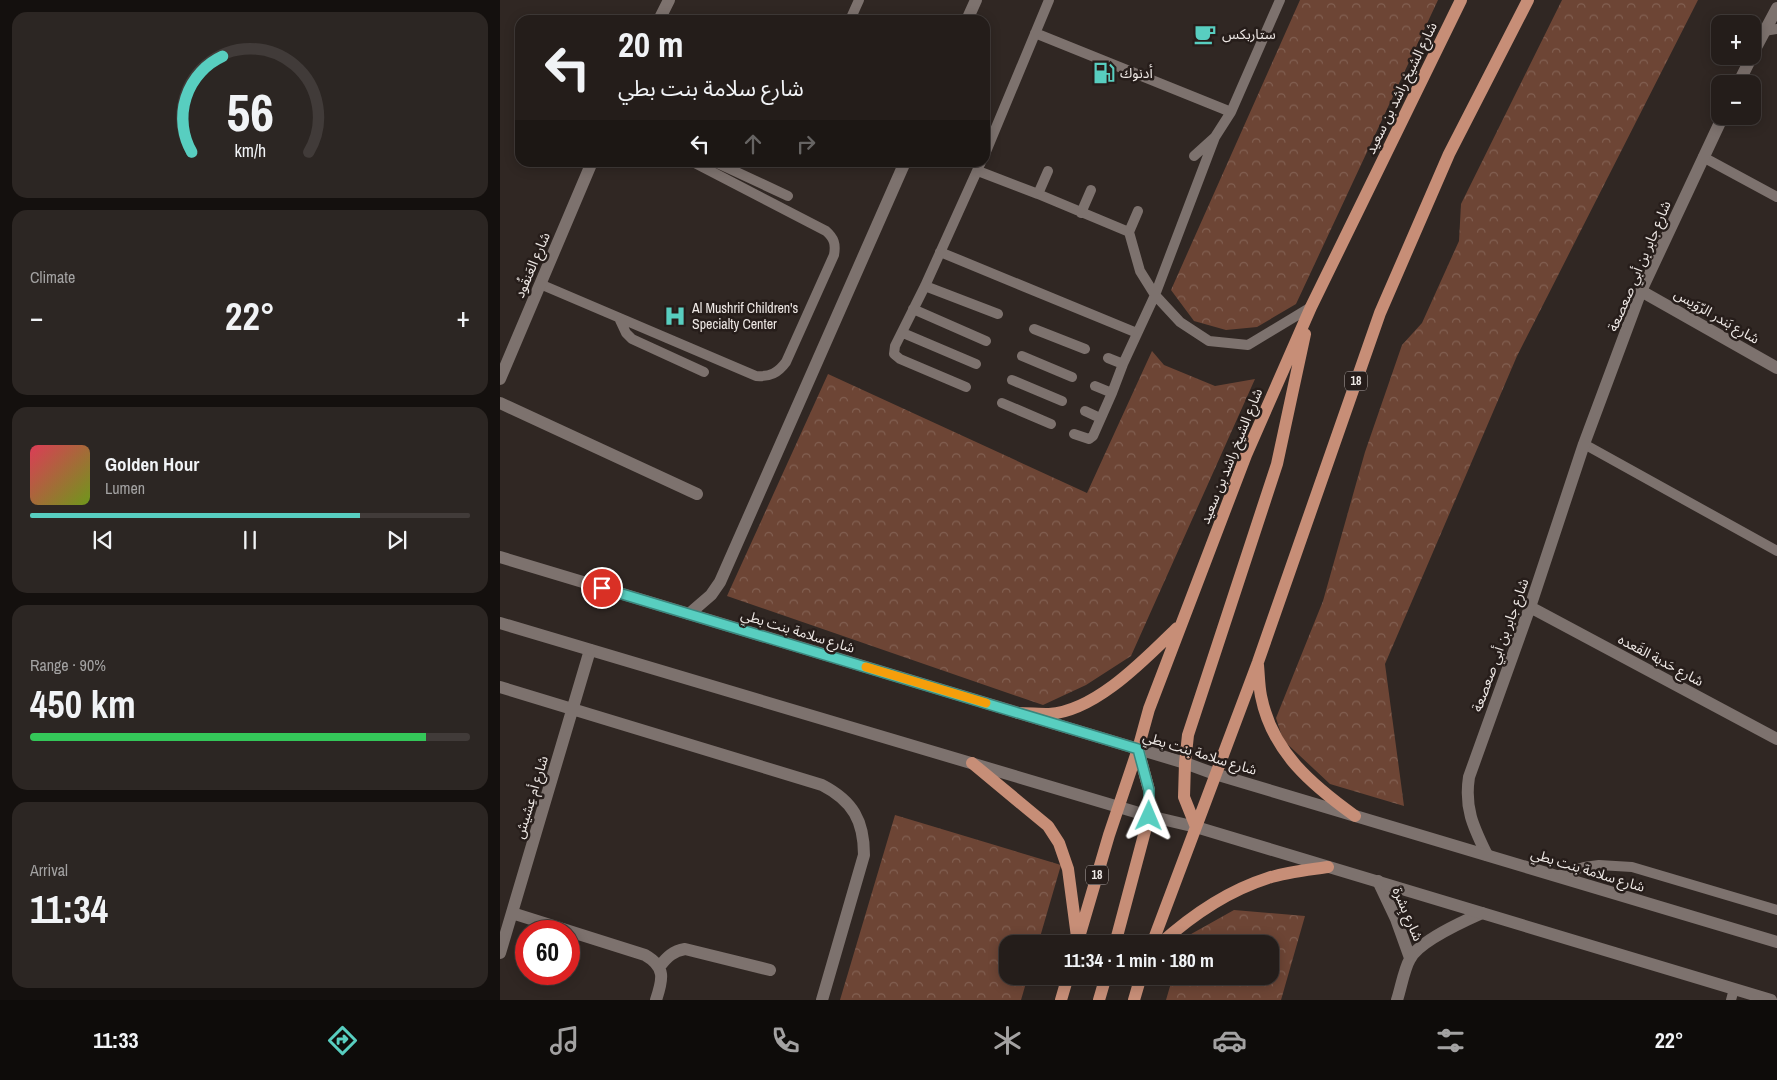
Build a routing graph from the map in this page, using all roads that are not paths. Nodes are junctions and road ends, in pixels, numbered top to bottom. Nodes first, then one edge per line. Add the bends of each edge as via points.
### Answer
1 (669, 0) edge
2 (859, 0) edge
3 (976, 0) edge
4 (1049, 0) edge
5 (1280, 0) edge
6 (1461, 0) edge
7 (1528, 0) edge
8 (1777, 8) edge
9 (662, 15) edge
10 (852, 15) edge
11 (969, 15) edge
12 (1777, 29) edge
13 (1764, 31) junction
14 (1035, 33) junction
15 (1761, 37) edge
16 (1231, 112) junction
17 (1719, 125) edge
18 (1215, 137) junction
19 (990, 142) edge
20 (1194, 156) dead end
21 (1703, 157) junction
22 (590, 167) edge
23 (703, 167) edge
24 (726, 167) edge
25 (902, 167) edge
26 (980, 167) edge
27 (1048, 171) dead end
28 (1091, 190) dead end
29 (1038, 194) junction
30 (788, 196) dead end
31 (1777, 197) edge
32 (1138, 211) dead end
33 (1081, 212) junction
34 (1129, 232) junction
35 (940, 252) junction
36 (540, 284) junction
37 (925, 286) junction
38 (1641, 291) junction
39 (1155, 295) junction
40 (1311, 307) junction
41 (913, 309) junction
42 (998, 314) dead end
43 (619, 318) junction
44 (1034, 329) dead end
45 (902, 333) junction
46 (1137, 333) junction
47 (986, 341) dead end
48 (1085, 349) dead end
49 (1022, 356) dead end
50 (1108, 358) dead end
51 (976, 364) dead end
52 (1123, 364) junction
53 (1777, 368) edge
54 (704, 372) dead end
55 (1072, 377) dead end
56 (500, 378) edge
57 (1012, 380) dead end
58 (1096, 386) dead end
59 (966, 387) dead end
60 (1112, 393) junction
61 (1062, 401) dead end
62 (500, 403) edge
63 (1002, 403) dead end
64 (1084, 411) dead end
65 (1100, 418) junction
66 (1051, 424) dead end
67 (1074, 434) dead end
68 (1584, 444) junction
69 (697, 494) dead end
70 (1777, 551) edge
71 (500, 557) edge
72 (1530, 607) junction
73 (689, 614) junction
74 (500, 623) edge
75 (1181, 624) junction
76 (590, 650) junction
77 (1258, 662) junction
78 (500, 687) edge
79 (573, 709) junction
80 (1018, 713) junction
81 (1777, 739) edge
82 (1138, 749) junction
83 (972, 763) junction
84 (1185, 763) junction
85 (1215, 774) junction
86 (1118, 807) junction
87 (1149, 816) junction
88 (1355, 816) junction
89 (1196, 827) junction
90 (1487, 855) junction
91 (1328, 867) junction
92 (1556, 876) junction
93 (1378, 882) junction
94 (1777, 910) edge
95 (512, 913) junction
96 (1482, 913) junction
97 (1077, 935) edge
98 (1080, 935) edge
99 (1117, 935) edge
100 (1155, 935) edge
101 (1170, 935) edge
102 (1777, 942) edge
103 (500, 953) edge
104 (1410, 958) junction
105 (660, 966) junction
106 (770, 970) dead end
107 (1065, 985) edge
108 (1104, 985) edge
109 (1138, 985) edge
110 (1733, 994) edge
111 (656, 1000) edge
112 (822, 1000) edge
113 (1061, 1000) edge
114 (1100, 1000) edge
115 (1134, 1000) edge
116 (1397, 1000) edge
117 (1771, 1000) edge

1 - 9 street
2 - 10 lane
3 - 11 street
4 - 14 lane
5 - 16 lane
6 - 40 main road, شارع الشيخ راشد بن سعيد / 18
7 - 77 main road, 18 via 1450,154 1380,313
8 - 13 street
12 - 13 lane
13 - 15 street
14 - 16 lane
14 - 19 lane
16 - 18 lane
17 - 21 street, شارع جابر بن أبي صعصعة
18 - 20 lane
18 - 39 lane
21 - 31 lane
21 - 38 street, شارع جابر بن أبي صعصعة
22 - 36 street, شارع العَنقُود
23 - 43 lane via 826,231 835,241 834,255 786,362 774,374 756,376
24 - 30 lane
25 - 73 street via 720,582 711,595
26 - 29 lane
26 - 35 lane
27 - 29 lane
28 - 33 lane
29 - 33 lane
32 - 34 lane
33 - 34 lane
34 - 39 lane via 1140,271
35 - 37 lane
35 - 46 lane
36 - 43 lane
36 - 56 street, شارع العَنقُود
37 - 41 lane
37 - 42 lane
38 - 53 street, شارع بَندر الرّوَيس
38 - 68 street, شارع جابر بن أبي صعصعة
39 - 40 lane via 1180,322 1210,341 1248,345
39 - 46 lane
40 - 75 main road, شارع الشيخ راشد بن سعيد / 18 via 1246,455
40 - 84 main road via 1278,464 1188,735
41 - 45 lane
41 - 47 lane
43 - 54 lane via 632,339
44 - 48 lane
45 - 51 lane
45 - 59 lane via 894,354
46 - 52 lane
49 - 55 lane
50 - 52 lane
52 - 60 lane
57 - 61 lane
58 - 60 lane
60 - 65 lane
62 - 69 street
63 - 66 lane
64 - 65 lane
65 - 67 lane via 1089,440
68 - 70 lane
68 - 72 street, شارع جابر بن أبي صعصعة
71 - 73 street, شارع سلامة بنت بطي
72 - 81 street, شارع حَدبة القَعده
72 - 90 street, شارع جابر بن أبي صعصعة via 1468,778 1466,791 1470,817
73 - 80 street, شارع سلامة بنت بطي
74 - 76 street
75 - 80 main road via 1138,666 1080,706 1050,714
75 - 82 main road, شارع الشيخ راشد بن سعيد / 18 via 1149,709
76 - 79 street, شارع أم عِشيش
76 - 83 street
77 - 85 main road, 18
77 - 88 main road via 1262,698 1271,728 1285,752 1305,777
78 - 79 street
79 - 95 street, شارع أم عِشيش
79 - 112 street via 822,785 846,801 861,826 864,854
80 - 82 street, شارع سلامة بنت بطي
82 - 84 street, شارع سلامة بنت بطي
82 - 86 main road, شارع الشيخ راشد بن سعيد / 18
82 - 87 main road via 1149,790
83 - 86 street
83 - 97 main road via 1048,826 1059,844 1068,869
84 - 85 street, شارع سلامة بنت بطي
84 - 89 main road via 1184,797
85 - 88 street, شارع سلامة بنت بطي
85 - 89 main road, 18
86 - 87 street
86 - 98 main road, شارع الشيخ راشد بن سعيد / 18
87 - 89 street
87 - 99 main road
88 - 90 street, شارع سلامة بنت بطي
89 - 91 street
89 - 100 main road, 18
90 - 92 street, شارع سلامة بنت بطي
91 - 93 street
91 - 101 main road via 1275,876 1235,892
92 - 94 lane via 1584,867 1632,867
92 - 102 street, شارع سلامة بنت بطي
93 - 96 street
93 - 104 street, شارع بِشرة
95 - 103 street, شارع أم عِشيش
95 - 105 street via 645,955
96 - 104 street, شارع بِشرة via 1444,931
96 - 110 street
104 - 116 street, شارع بِشرة
105 - 106 street via 676,950 685,949
105 - 111 street via 660,988
107 - 113 main road
108 - 114 main road
109 - 115 main road
110 - 117 street

